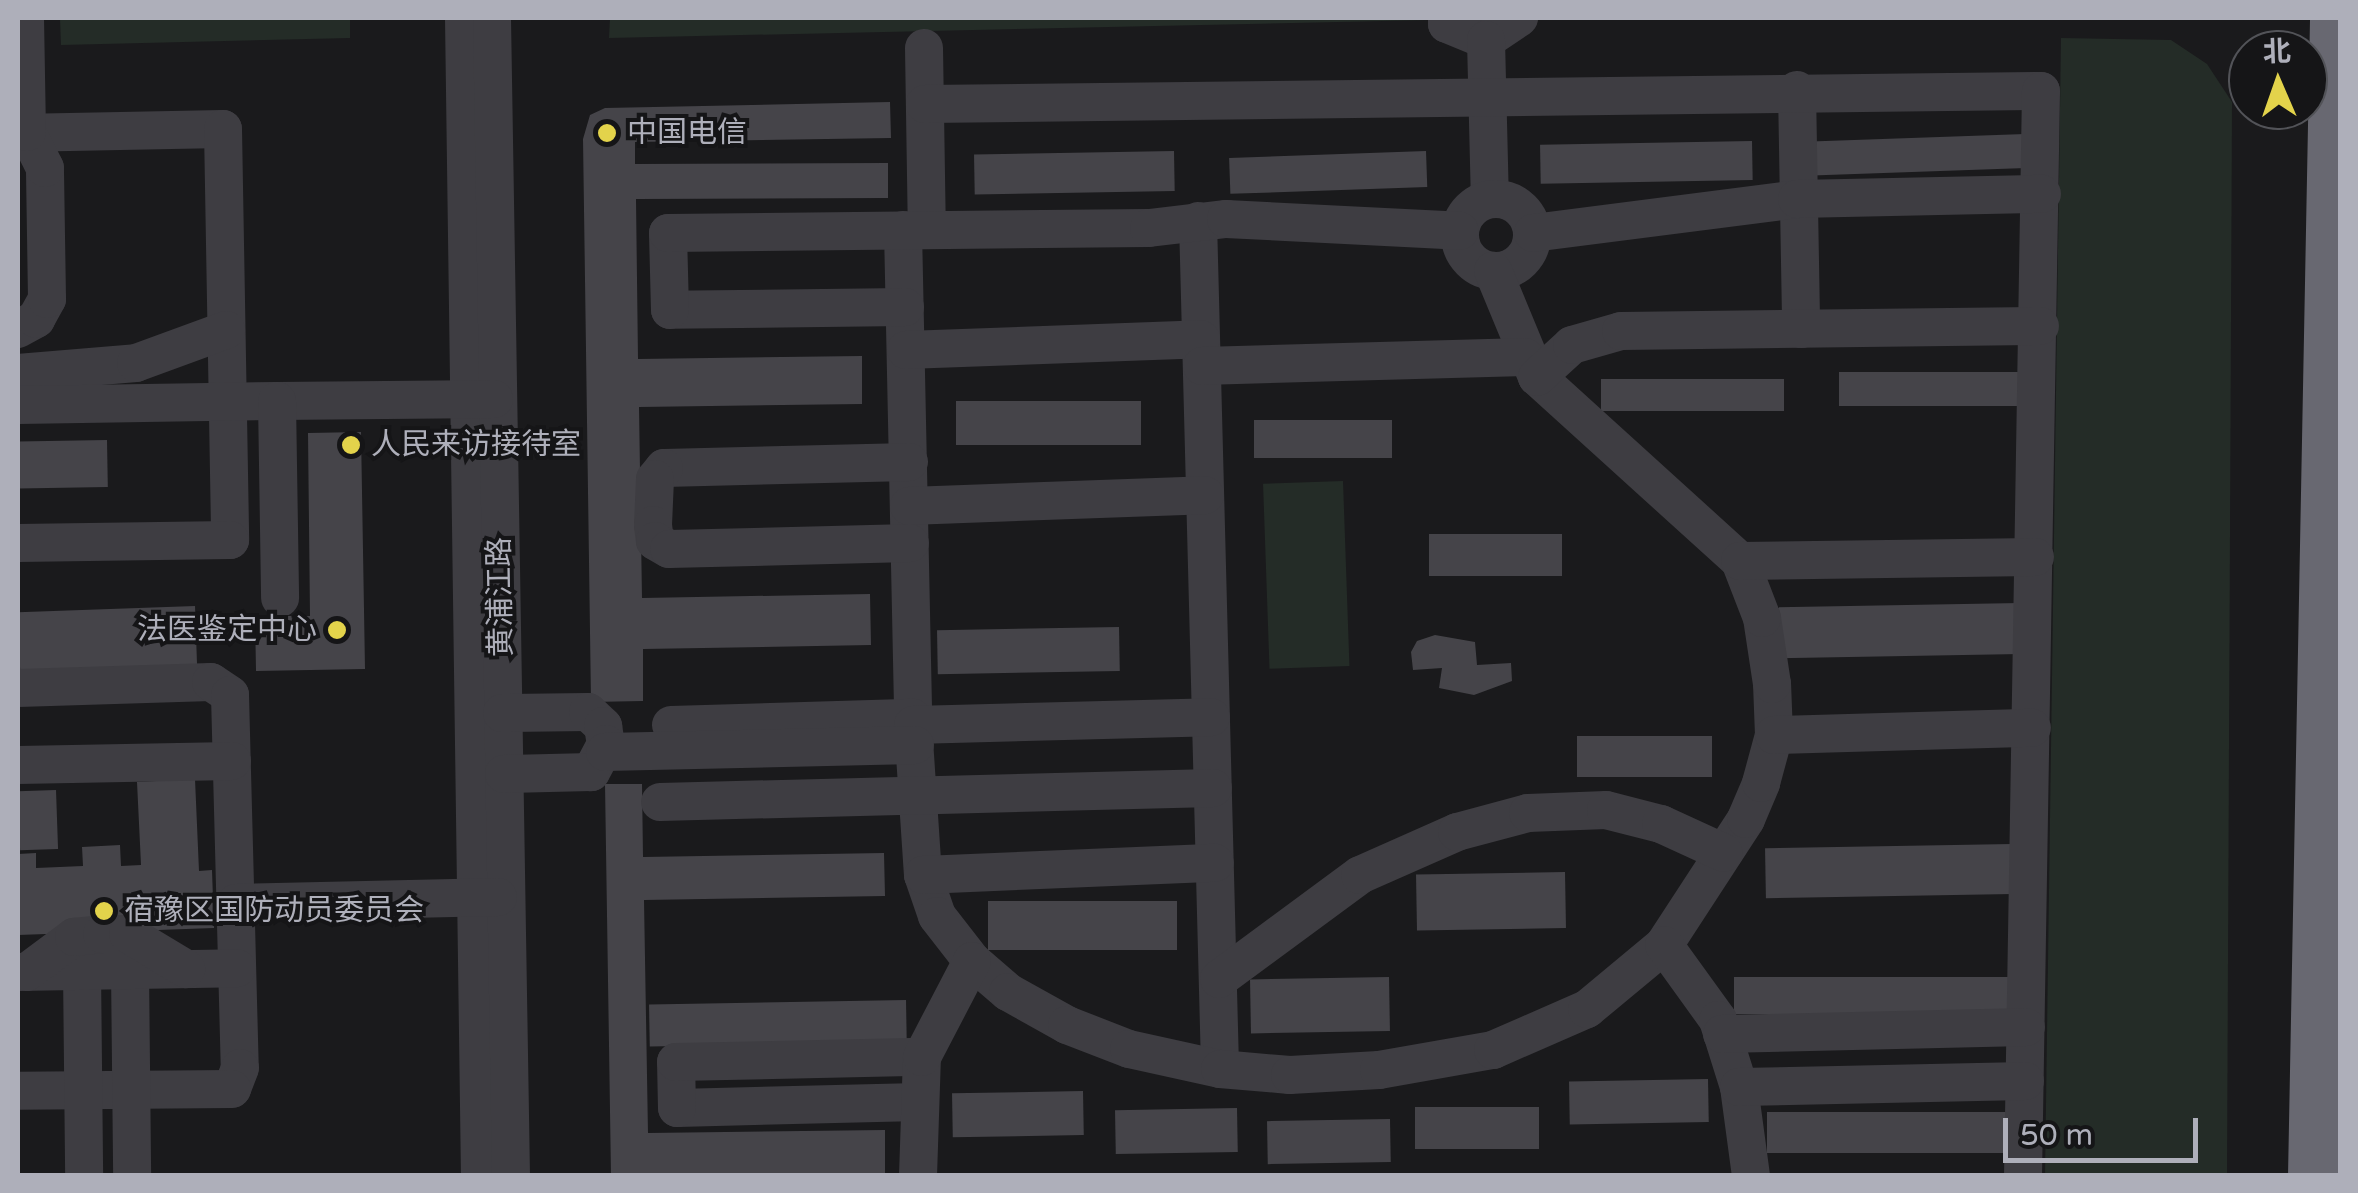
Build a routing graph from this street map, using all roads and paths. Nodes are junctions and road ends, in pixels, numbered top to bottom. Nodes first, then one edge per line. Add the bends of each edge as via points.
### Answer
1 (25, 18) edge
2 (464, 18) edge
3 (492, 18) edge
4 (1447, 18) edge
5 (1519, 18) edge
6 (2337, 18) edge
7 (1486, 40) junction
8 (924, 48) dead end
9 (1797, 90) junction
10 (1487, 93) junction
11 (925, 104) junction
12 (22, 133) edge
13 (2042, 194) junction
14 (1799, 198) junction
15 (1490, 199) junction
16 (1198, 221) junction
17 (915, 230) junction
18 (1460, 231) junction
19 (1533, 233) junction
20 (1493, 271) junction
21 (905, 307) junction
22 (2040, 326) junction
23 (18, 329) edge
24 (1801, 329) junction
25 (226, 330) junction
26 (906, 350) junction
27 (1201, 352) junction
28 (1531, 367) junction
29 (18, 373) edge
30 (484, 399) junction
31 (228, 402) junction
32 (277, 402) junction
33 (18, 405) edge
34 (908, 462) junction
35 (1205, 495) junction
36 (910, 525) junction
37 (18, 543) edge
38 (2035, 557) junction
39 (1740, 561) junction
40 (280, 598) dead end
41 (18, 688) edge
42 (502, 712) junction
43 (1211, 717) junction
44 (2032, 728) junction
45 (914, 729) junction
46 (1774, 735) junction
47 (604, 740) junction
48 (232, 761) junction
49 (18, 765) edge
50 (504, 774) junction
51 (1213, 788) junction
52 (918, 794) junction
53 (660, 802) dead end
54 (1724, 852) junction
55 (1215, 864) junction
56 (923, 875) junction
57 (491, 897) junction
58 (236, 903) junction
59 (1664, 945) junction
60 (972, 961) junction
61 (186, 968) junction
62 (238, 968) junction
63 (82, 970) junction
64 (130, 970) junction
65 (22, 972) edge
66 (1219, 979) junction
67 (2026, 1026) junction
68 (1722, 1034) junction
69 (922, 1057) junction
70 (1220, 1069) junction
71 (2025, 1082) junction
72 (1740, 1087) junction
73 (83, 1090) junction
74 (131, 1090) junction
75 (18, 1091) edge
76 (918, 1102) junction
77 (84, 1176) edge
78 (132, 1176) edge
79 (480, 1176) edge
80 (511, 1176) edge
81 (918, 1176) edge
82 (1751, 1176) edge
83 (2024, 1176) edge
84 (2316, 1176) edge

1 - 12 street
2 - 30 street, 黄浦江路
3 - 30 street, 黄浦江路
4 - 7 street via 1447,24
5 - 7 street
6 - 84 highway
7 - 10 street
8 - 11 street
9 - 10 street
9 - 13 street via 2041,91
9 - 14 street
10 - 11 street
10 - 15 street
11 - 17 street
12 - 23 street via 45,168 47,299 36,319
12 - 25 street via 224,129
13 - 14 street
13 - 22 street
14 - 19 street
14 - 24 street
15 - 18 street via 1468,212
15 - 19 street via 1516,205
16 - 17 street via 1149,228
16 - 18 street
16 - 27 street
17 - 21 street
17 - 21 street via 668,233 670,310
18 - 20 street via 1465,253
19 - 20 street via 1517,264
20 - 28 street
21 - 26 street
22 - 24 street
22 - 38 street
24 - 28 street via 1620,332 1572,345
25 - 29 street via 136,363
25 - 31 street
26 - 27 street
26 - 34 street
27 - 28 street
27 - 35 street
28 - 39 street
30 - 32 street
30 - 42 street, 黄浦江路
30 - 57 street, 黄浦江路
31 - 32 street
31 - 33 street
31 - 37 street via 230,540
32 - 40 street
34 - 36 street
34 - 36 street via 664,468 655,479 653,525 655,541 669,549
35 - 36 street
35 - 43 street
36 - 45 street
38 - 39 street
38 - 44 street
39 - 46 street via 1762,618
41 - 48 street via 211,682 230,694
42 - 47 street via 582,711
42 - 50 street, 黄浦江路
43 - 45 street
43 - 51 street
44 - 46 street
44 - 67 street
45 - 47 street
45 - 52 street
46 - 54 street via 1762,784
47 - 50 street via 591,772
48 - 49 street
48 - 58 street
50 - 57 street, 黄浦江路
51 - 52 street
51 - 55 street
52 - 53 street
52 - 56 street
54 - 59 street
54 - 66 street via 1661,824 1606,810 1528,813 1457,832 1360,875
55 - 56 street
55 - 66 street
56 - 60 street via 937,916
57 - 58 street
57 - 79 street, 黄浦江路
57 - 80 street, 黄浦江路
58 - 62 street
59 - 68 street
59 - 70 street via 1587,1009 1493,1050 1380,1070
60 - 69 street
60 - 70 street via 1008,992 1067,1025 1129,1049
61 - 62 street
61 - 64 street
61 - 65 street via 128,934 102,934 74,937
62 - 74 street via 240,1082 232,1089
63 - 64 street
63 - 65 street
63 - 73 street
64 - 74 street
66 - 70 street
67 - 68 street
67 - 71 street
68 - 72 street
69 - 76 street
69 - 76 street via 676,1062 677,1108
71 - 72 street
71 - 83 street
72 - 82 street
73 - 74 street
73 - 75 street
73 - 77 street
74 - 78 street
76 - 81 street

